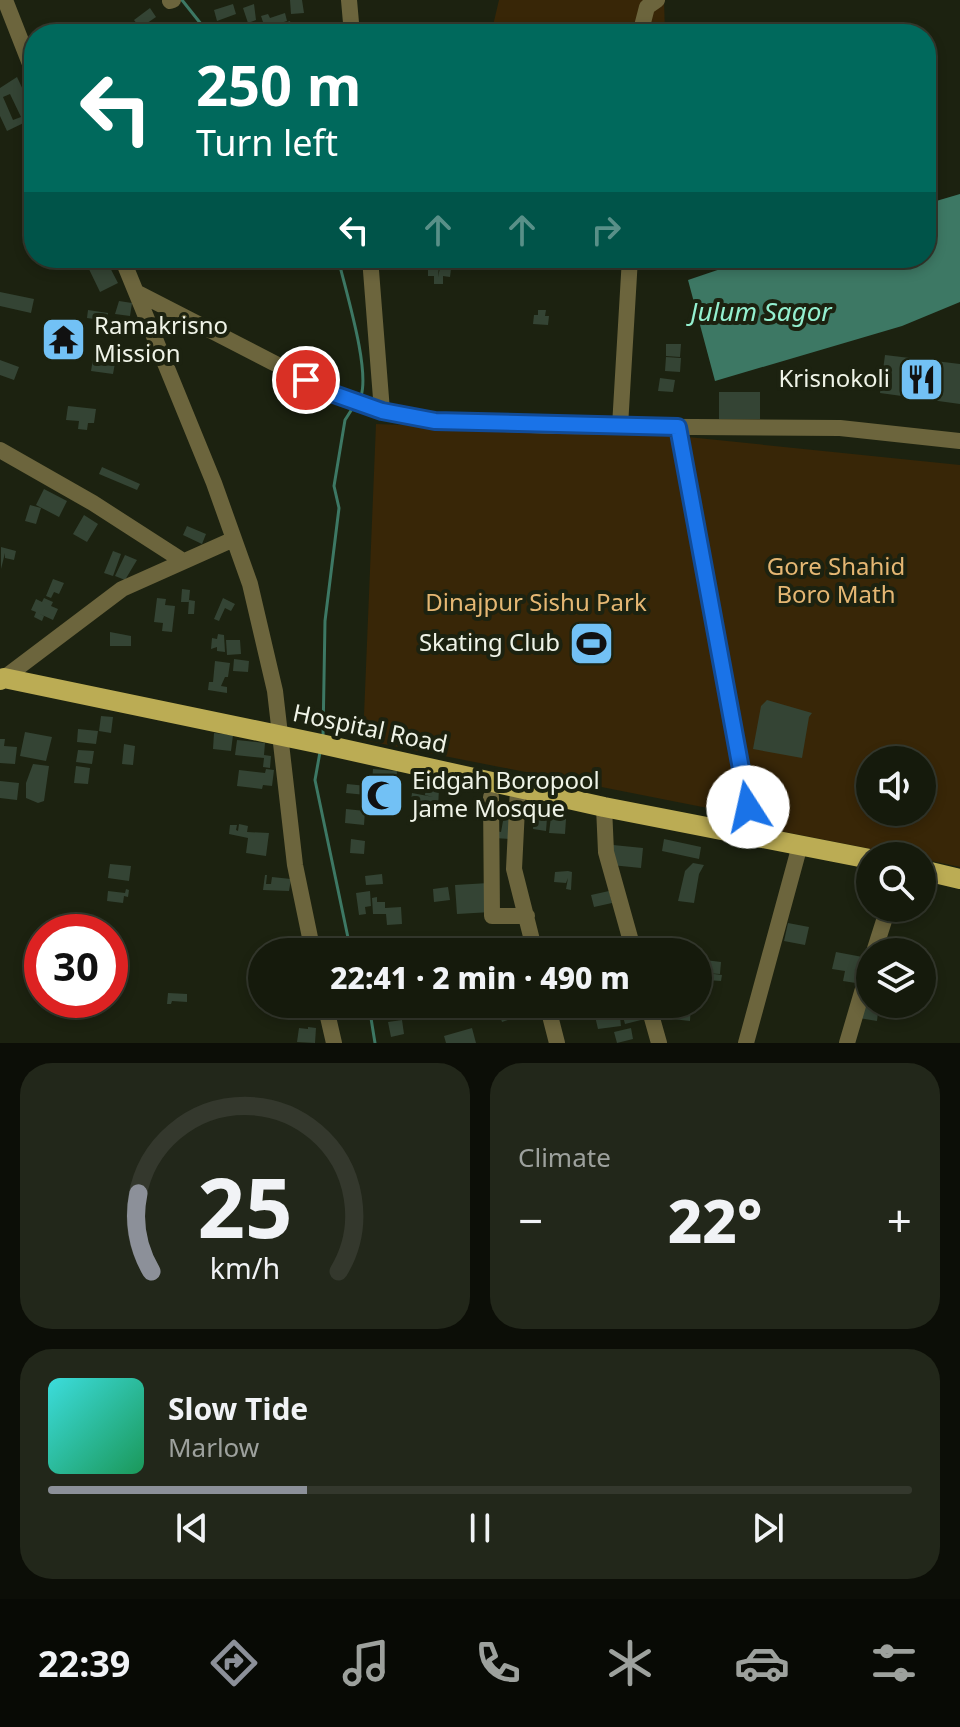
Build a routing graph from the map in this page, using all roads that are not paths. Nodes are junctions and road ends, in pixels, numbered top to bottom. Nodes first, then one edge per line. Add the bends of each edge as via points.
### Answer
1 (5, 0) edge
2 (349, 0) edge
3 (651, 2) edge
4 (351, 24) edge
5 (643, 24) edge
6 (24, 48) edge
7 (126, 268) edge
8 (370, 268) edge
9 (629, 268) edge
10 (136, 292) junction
11 (377, 410) junction
12 (620, 426) junction
13 (678, 427) junction
14 (960, 441) edge
15 (0, 450) edge
16 (234, 539) junction
17 (183, 561) junction
18 (2, 679) edge
19 (280, 736) junction
20 (518, 788) junction
21 (491, 797) dead end
22 (604, 807) junction
23 (754, 836) junction
24 (800, 845) junction
25 (856, 856) edge
26 (936, 873) edge
27 (960, 879) edge
28 (527, 916) junction
29 (310, 938) edge
30 (532, 938) edge
31 (630, 938) edge
32 (856, 1012) edge
33 (328, 1018) edge
34 (551, 1018) edge
35 (652, 1018) edge
36 (334, 1043) edge
37 (557, 1043) edge
38 (659, 1043) edge
39 (746, 1043) edge
40 (847, 1043) edge

1 - 6 street
2 - 4 street
3 - 5 street
7 - 10 street
8 - 11 street
9 - 12 street
10 - 11 street
10 - 16 street
11 - 12 street via 435,421
12 - 13 street
13 - 14 street via 840,428
13 - 23 street
15 - 17 street
16 - 17 street
16 - 19 street via 268,660
17 - 18 street via 122,589
18 - 19 main road, Hospital Road
19 - 20 main road, Hospital Road
19 - 29 street via 295,865
20 - 22 main road, Hospital Road
20 - 28 street via 514,869
21 - 28 street via 492,916
22 - 23 main road, Hospital Road
22 - 31 street via 606,852
23 - 24 main road, Hospital Road
24 - 25 main road, Hospital Road
24 - 39 street
26 - 27 main road
28 - 30 street
32 - 40 street
33 - 36 street
34 - 37 street
35 - 38 street

